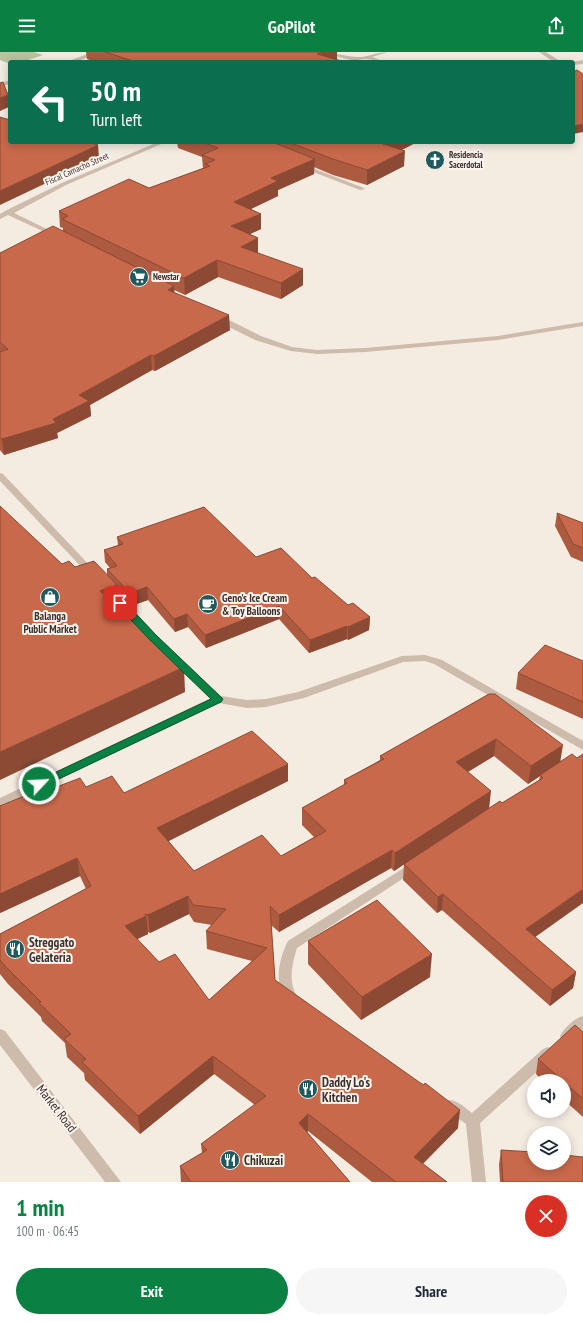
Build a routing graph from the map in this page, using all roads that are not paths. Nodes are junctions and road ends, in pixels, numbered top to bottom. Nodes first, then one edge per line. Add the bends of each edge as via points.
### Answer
1 (99, 52) edge
2 (321, 52) edge
3 (385, 52) edge
4 (542, 52) edge
5 (365, 57) junction
6 (356, 59) joint
7 (75, 60) edge
8 (375, 60) edge
9 (555, 60) edge
10 (158, 144) edge
11 (292, 163) edge
12 (362, 189) dead end
13 (7, 212) junction
14 (0, 217) edge
15 (64, 239) edge
16 (210, 314) edge
17 (583, 324) edge
18 (0, 476) edge
19 (218, 699) junction
20 (583, 746) edge
21 (0, 802) edge
22 (426, 858) edge
23 (305, 1008) edge
24 (583, 1021) edge
25 (0, 1035) edge
26 (441, 1100) edge
27 (473, 1121) junction
28 (114, 1182) edge
29 (478, 1182) edge

1 - 7 street
2 - 6 street
3 - 5 street
4 - 9 street
5 - 6 street
5 - 8 street
10 - 13 street, Fiscal Camacho Street via 64,184
11 - 12 street
13 - 14 street, Fiscal Camacho Street
13 - 15 street
16 - 17 street via 258,338 291,349 317,352 498,338
18 - 19 street via 152,637
19 - 20 street via 247,704 266,703 300,696 402,659 425,658 438,662
19 - 21 street
22 - 23 street via 292,945 287,957 286,986 292,1000
24 - 27 street
25 - 28 street, Market Road
26 - 27 street
27 - 29 street

